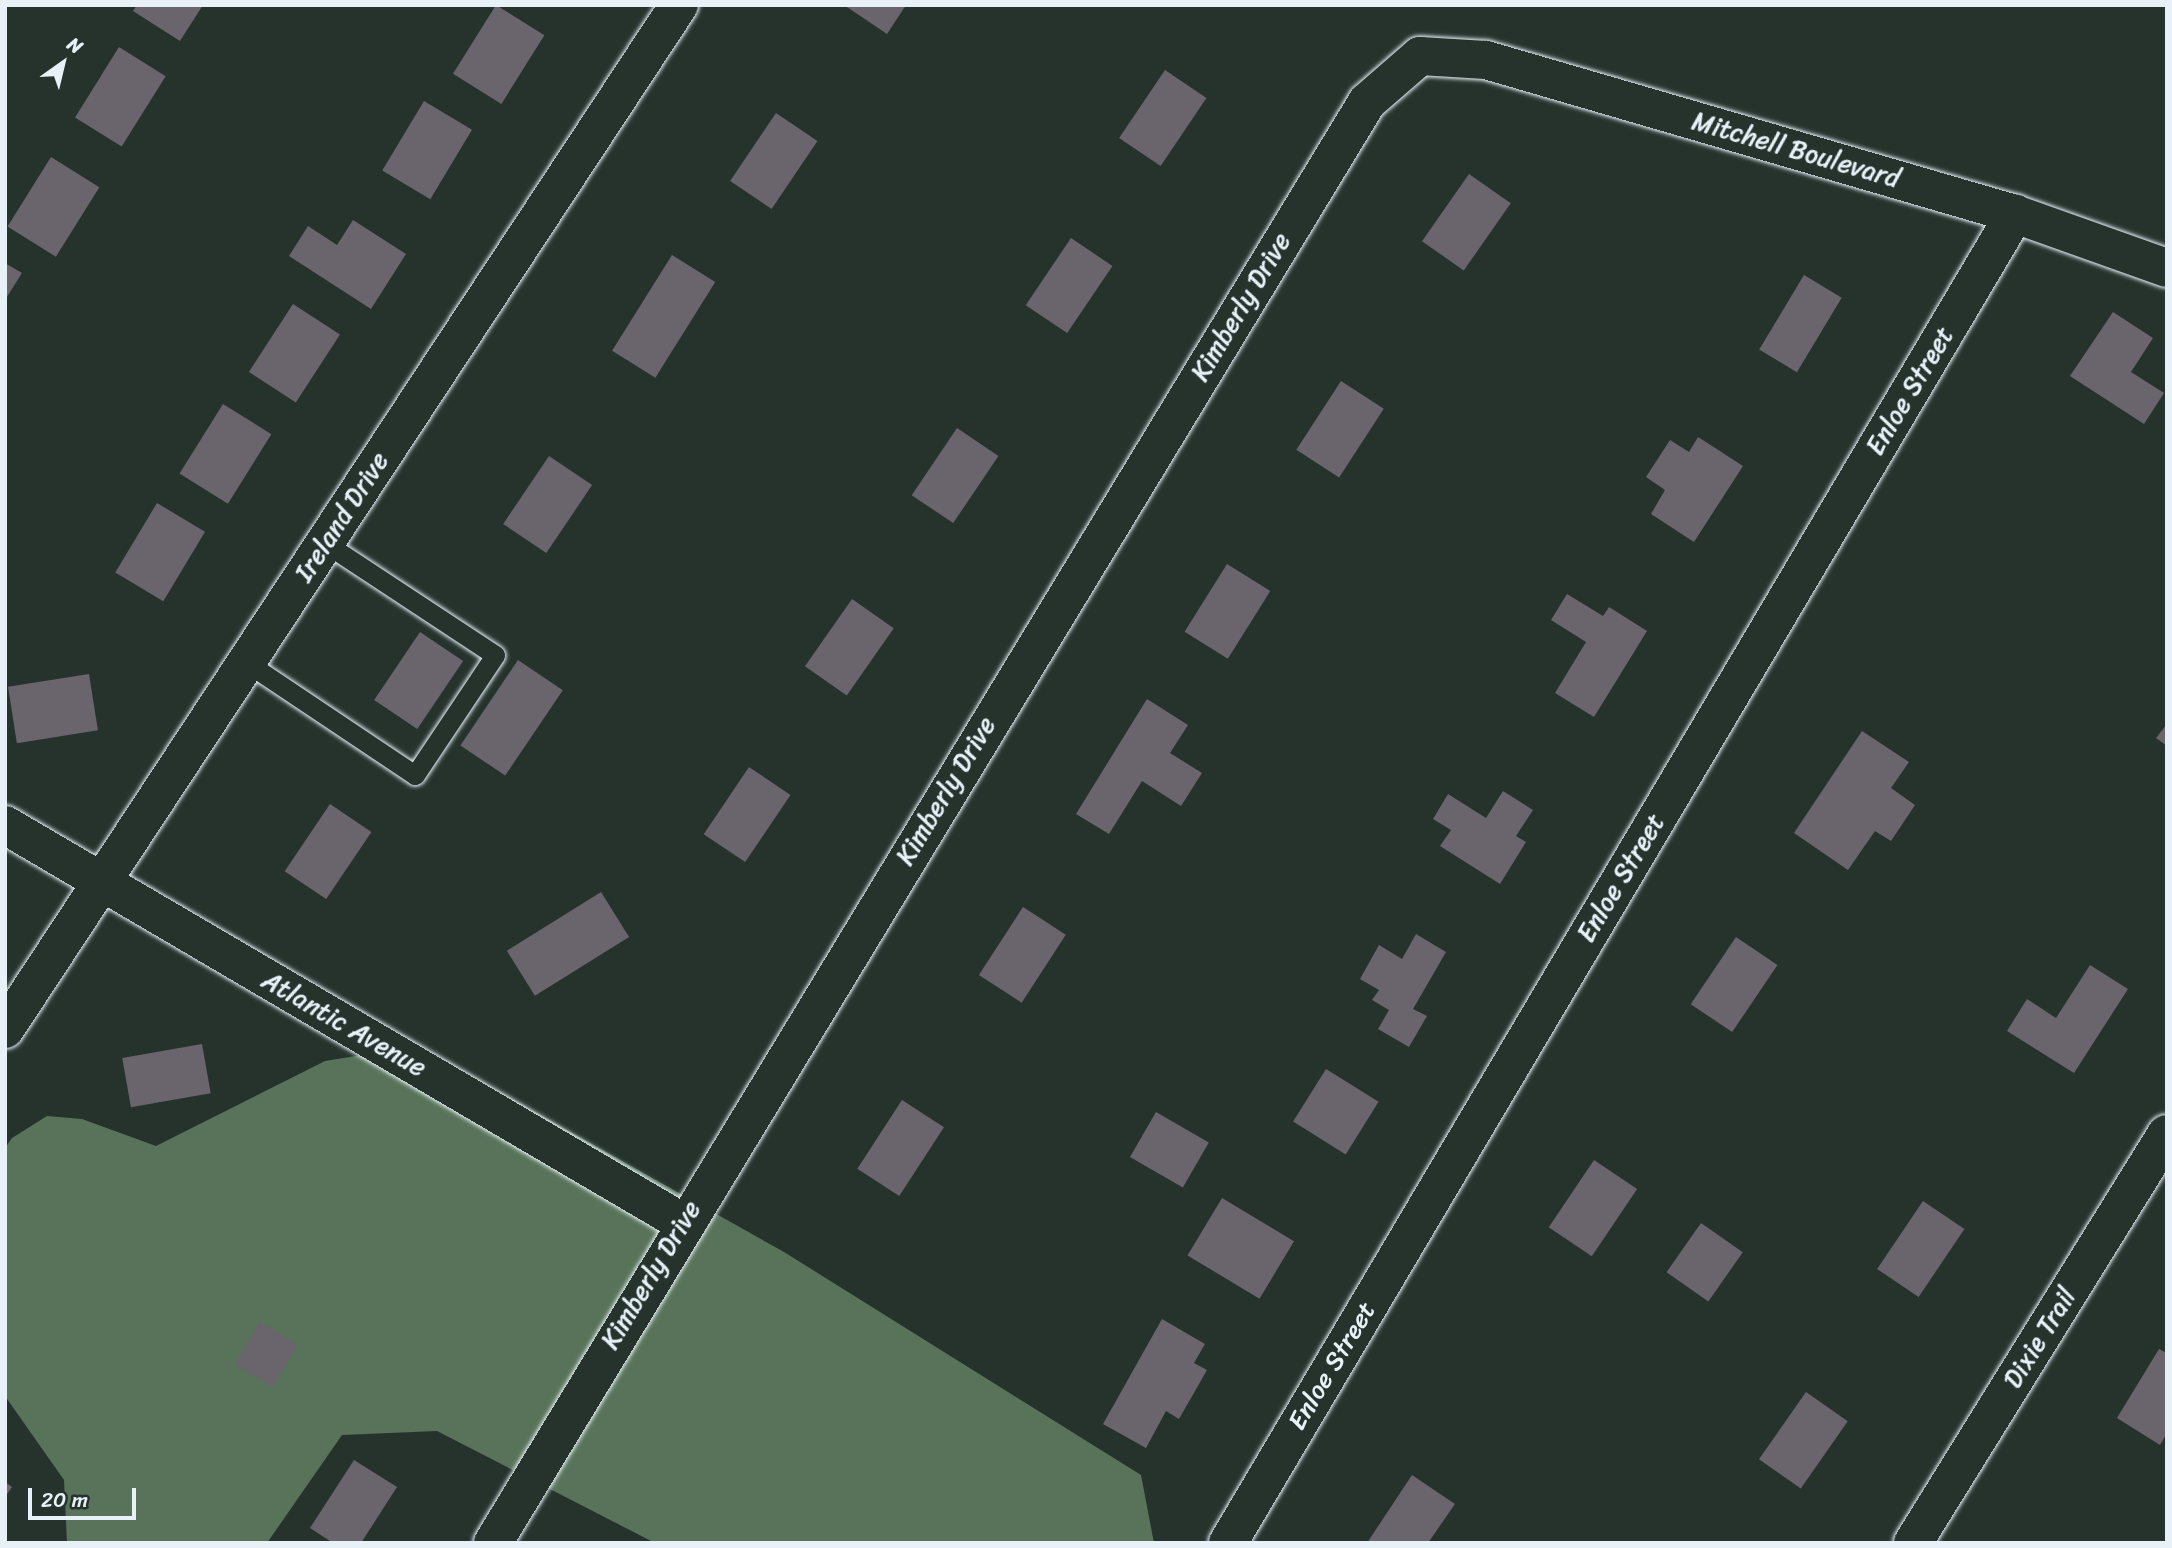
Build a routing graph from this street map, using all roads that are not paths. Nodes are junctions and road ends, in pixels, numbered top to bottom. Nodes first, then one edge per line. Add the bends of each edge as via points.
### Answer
1 (679, 5) edge
2 (1420, 56) joint
3 (2015, 214) junction
4 (2167, 268) edge
5 (325, 543) junction
6 (246, 662) junction
7 (5, 825) edge
8 (102, 882) junction
9 (5, 1029) edge
10 (2167, 1134) edge
11 (682, 1222) junction
12 (493, 1543) edge
13 (1228, 1543) edge
14 (1913, 1543) edge

1 - 5 street, Ireland Drive
2 - 3 street, Mitchell Boulevard via 1486,60
2 - 11 street, Kimberly Drive via 1367,102
3 - 4 street, Mitchell Boulevard
3 - 13 street, Enloe Street
5 - 6 street, Ireland Drive
5 - 6 lane via 495,655 415,775
6 - 8 street, Ireland Drive
7 - 8 street, Atlantic Avenue
8 - 9 street, Ireland Drive
8 - 11 street, Atlantic Avenue
10 - 14 street, Dixie Trail
11 - 12 street, Kimberly Drive

